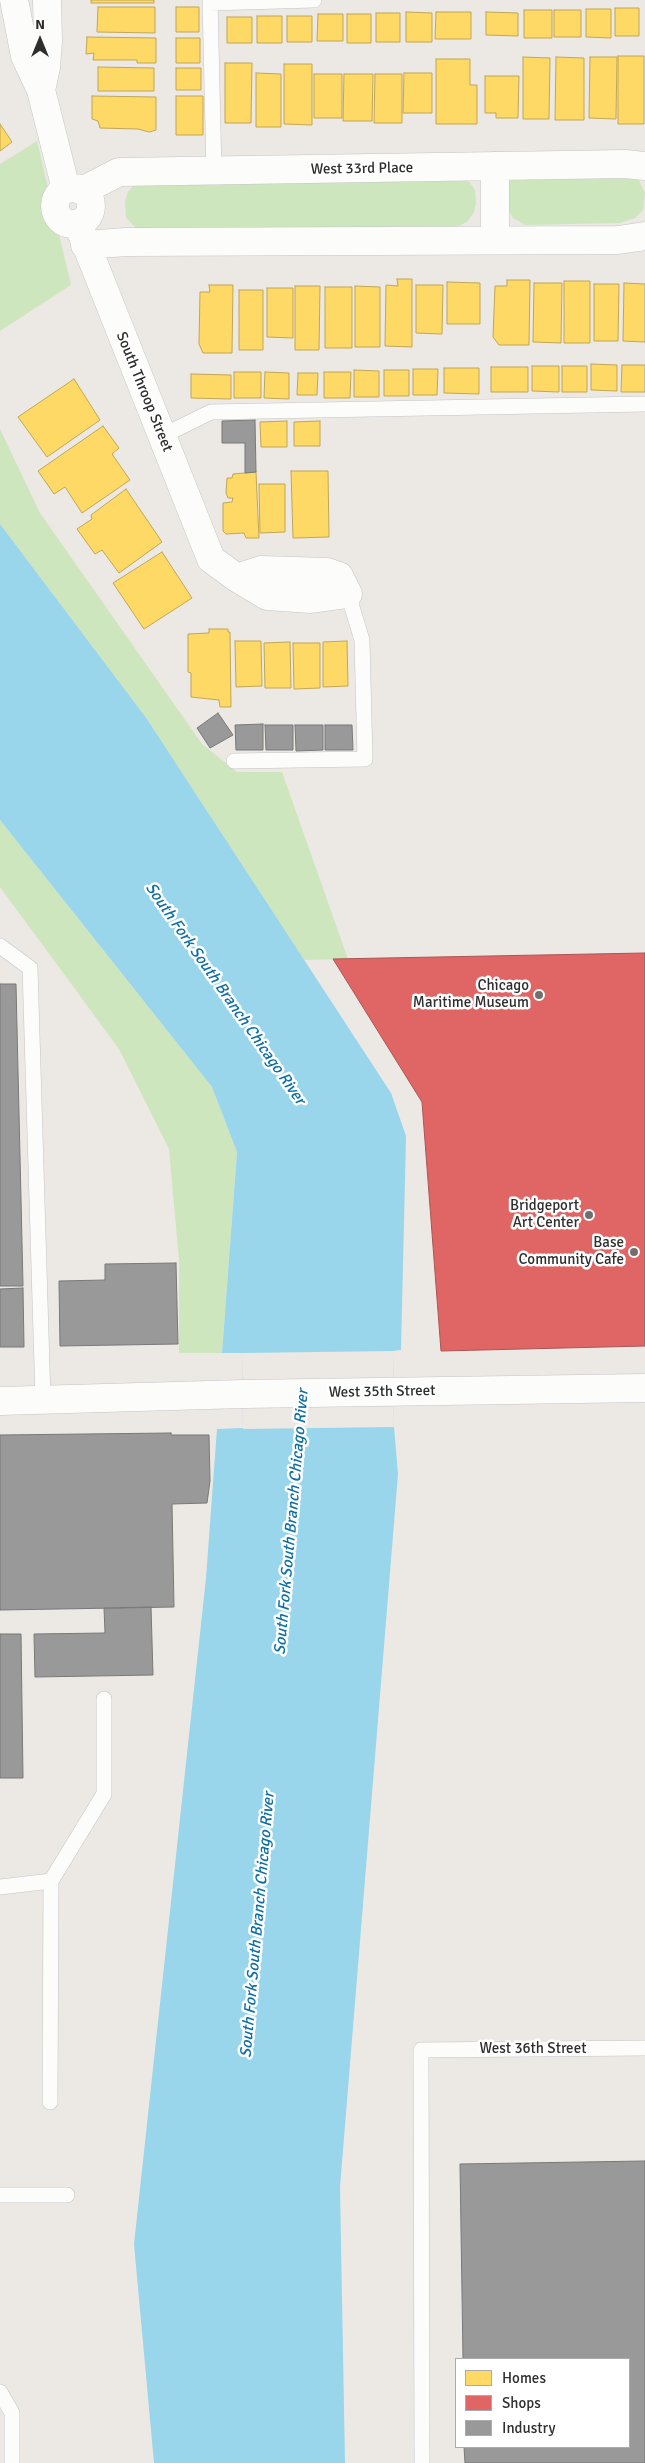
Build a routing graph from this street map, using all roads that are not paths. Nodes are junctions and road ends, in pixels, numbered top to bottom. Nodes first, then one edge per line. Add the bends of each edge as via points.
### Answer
1 (47, 0) edge
2 (314, 0) edge
3 (210, 1) edge
4 (9, 6) edge
5 (41, 90) junction
6 (495, 166) junction
7 (645, 166) edge
8 (214, 172) junction
9 (74, 190) junction
10 (81, 234) junction
11 (645, 236) edge
12 (495, 240) junction
13 (645, 404) edge
14 (162, 436) junction
15 (348, 594) joint
16 (234, 761) dead end
17 (0, 946) edge
18 (645, 1388) edge
19 (43, 1400) junction
20 (0, 1401) edge
21 (104, 1699) dead end
22 (50, 1881) junction
23 (0, 1887) edge
24 (645, 2048) edge
25 (50, 2102) dead end
26 (0, 2195) edge
27 (67, 2195) dead end
28 (0, 2392) edge
29 (12, 2463) edge
30 (422, 2463) edge

1 - 5 street via 48,41
2 - 3 lane
3 - 8 lane
4 - 5 street via 24,56
5 - 9 street
6 - 7 street, West 33rd Place
6 - 8 street, West 33rd Place
6 - 12 street
8 - 9 street, West 33rd Place via 120,172
9 - 10 street via 61,192 55,202 56,214
10 - 12 street via 126,242
10 - 14 street, South Throop Street
11 - 12 street via 618,240
13 - 14 lane via 211,412
14 - 15 street, South Throop Street via 211,559 267,596 311,599
15 - 16 lane via 362,640 365,758
17 - 19 lane via 30,968
18 - 19 street, West 35th Street
19 - 20 street, West 35th Street
21 - 22 lane via 104,1794
22 - 23 lane
22 - 25 lane
24 - 30 lane, West 36th Street via 421,2050
26 - 27 lane
28 - 29 lane via 12,2413

